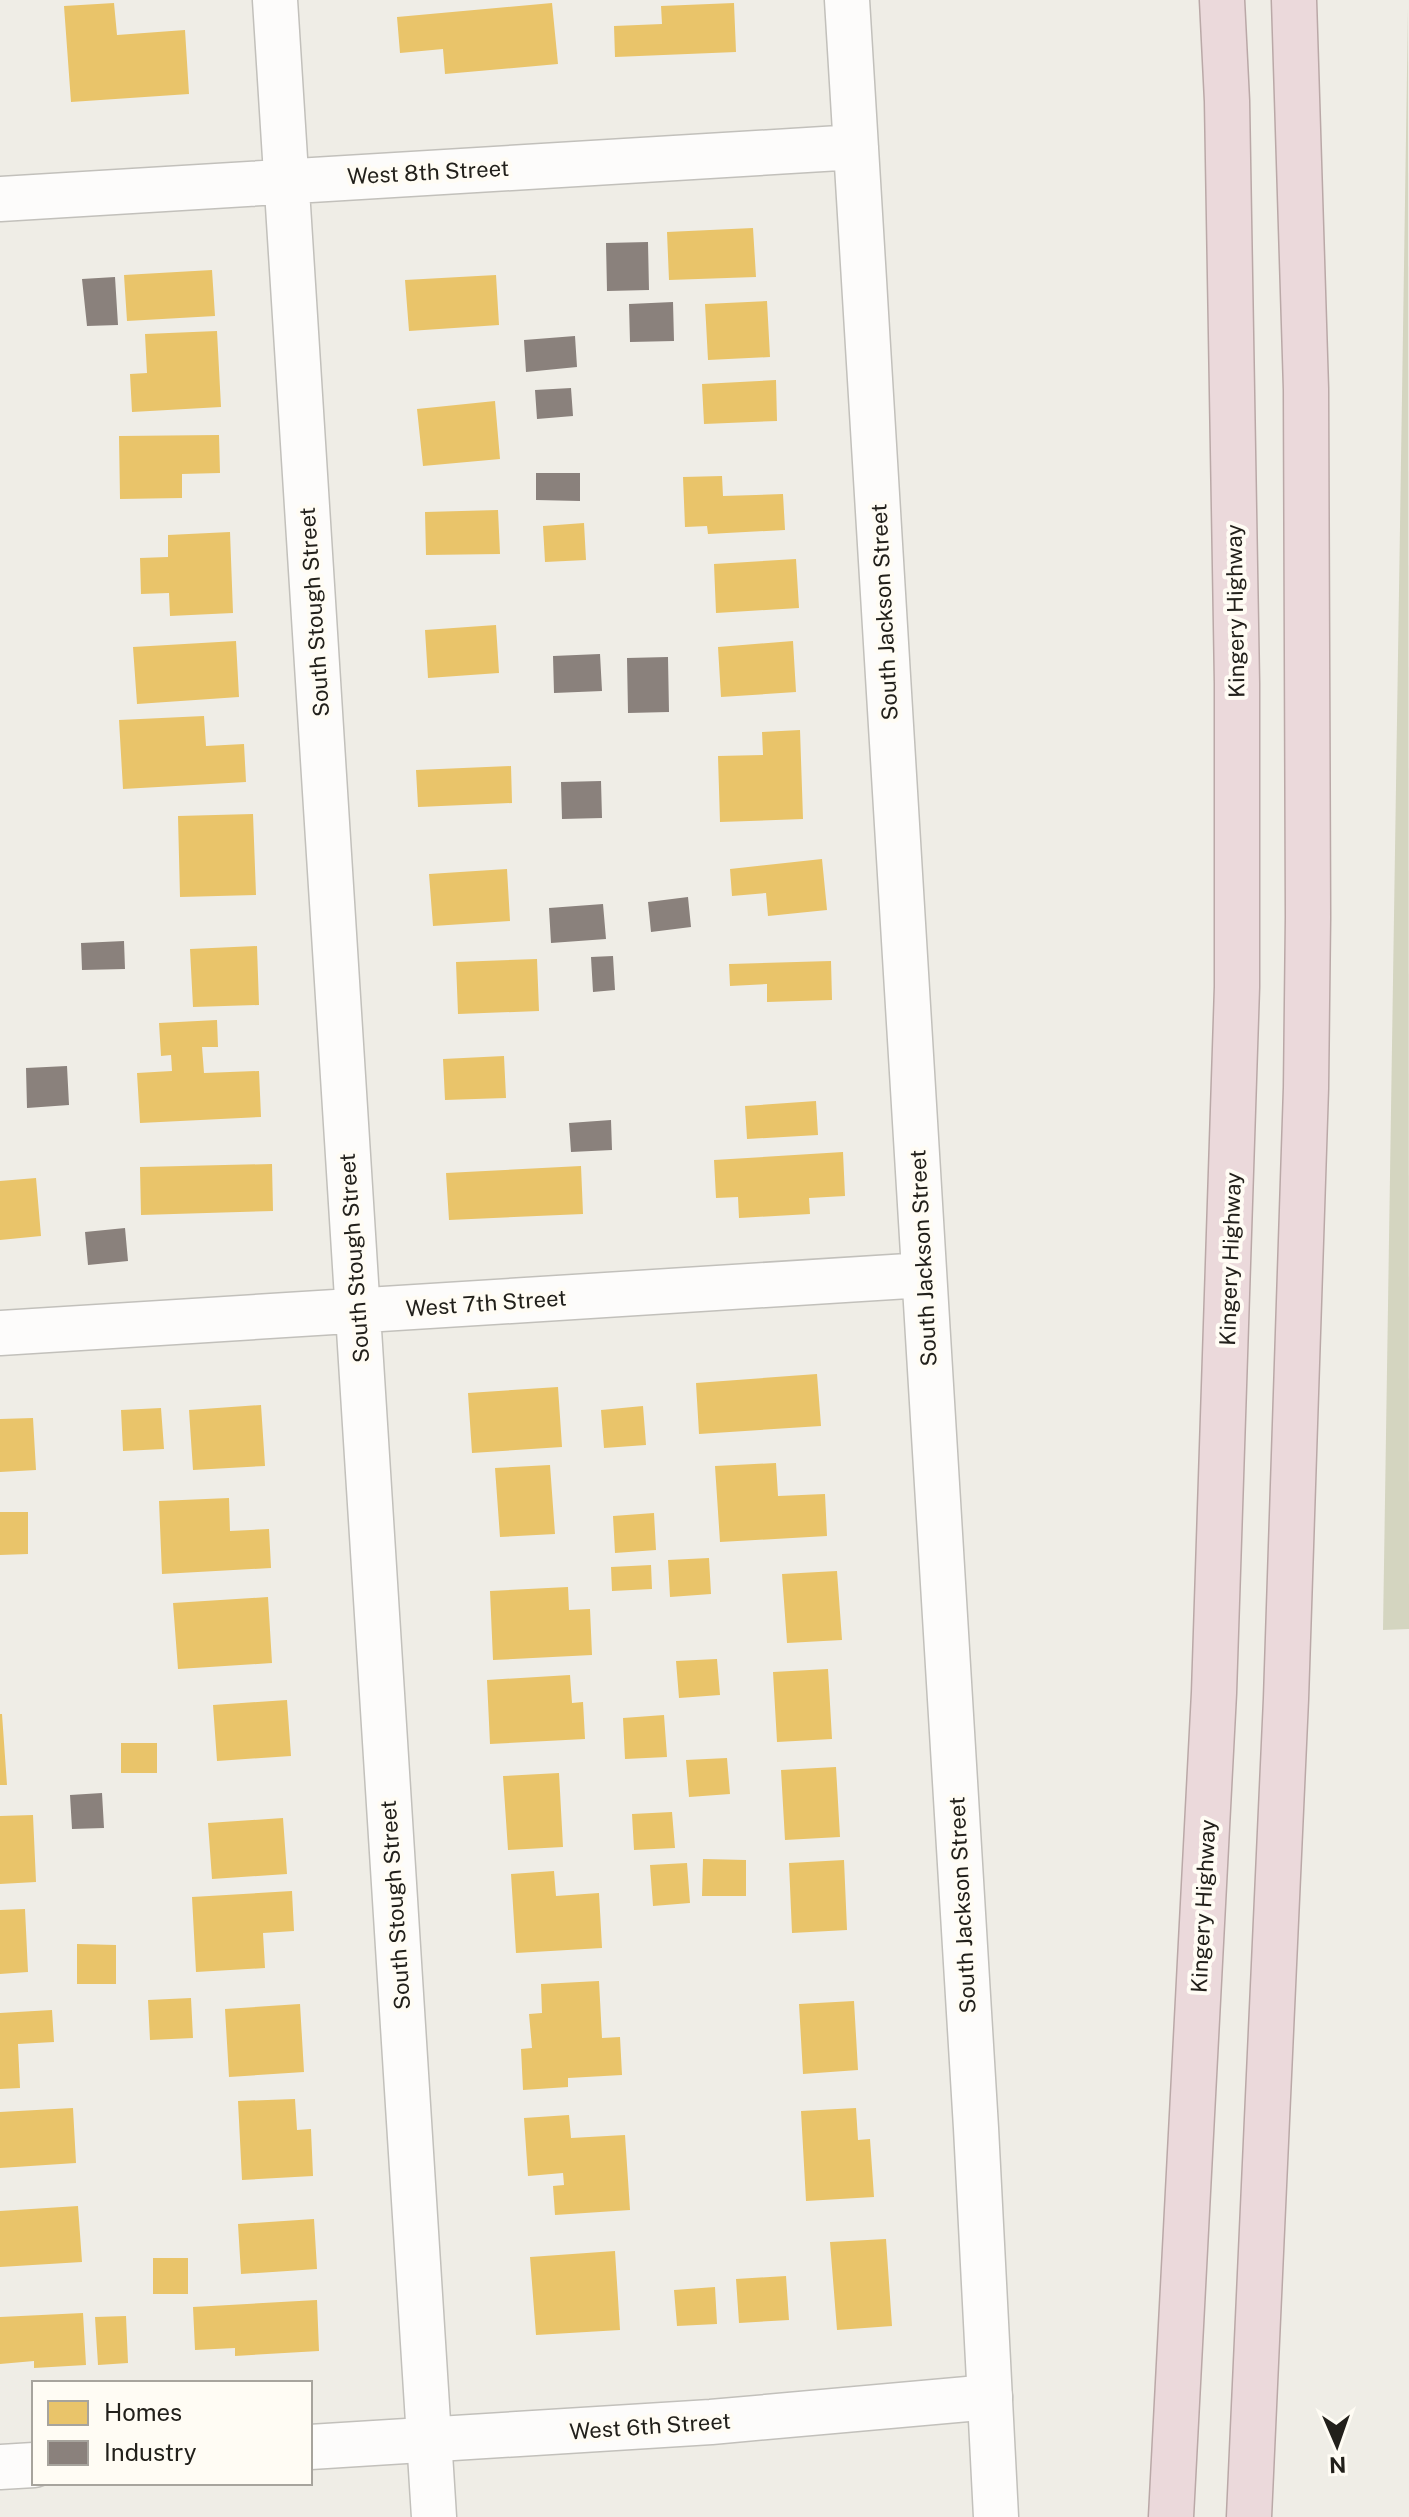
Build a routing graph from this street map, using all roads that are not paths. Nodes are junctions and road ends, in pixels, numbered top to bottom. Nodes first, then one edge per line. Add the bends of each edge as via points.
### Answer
1 (275, 0) edge
2 (847, 0) edge
3 (1207, 0) edge
4 (1222, 0) edge
5 (1294, 0) edge
6 (1227, 101) junction
7 (856, 147) junction
8 (287, 181) junction
9 (0, 199) edge
10 (924, 1275) junction
11 (358, 1311) junction
12 (0, 1333) edge
13 (990, 2397) junction
14 (429, 2440) junction
15 (312, 2447) edge
16 (32, 2465) edge
17 (0, 2467) edge
18 (434, 2517) edge
19 (996, 2517) edge
20 (1171, 2517) edge
21 (1249, 2517) edge

1 - 8 street, South Stough Street
2 - 7 street, South Jackson Street
3 - 6 highway
4 - 6 highway, Kingery Highway
5 - 21 highway via 1306,405 1306,1088 1286,1699
6 - 20 highway, Kingery Highway via 1237,987 1214,1693
7 - 8 street, West 8th Street
7 - 10 street, South Jackson Street
8 - 9 street, West 8th Street
8 - 11 street, South Stough Street
10 - 11 street, West 7th Street
10 - 13 street, South Jackson Street
11 - 12 street, West 7th Street
11 - 14 street, South Stough Street
13 - 14 street, West 6th Street
13 - 19 street, South Jackson Street
14 - 15 street, West 6th Street
14 - 18 street, South Stough Street
16 - 17 street

